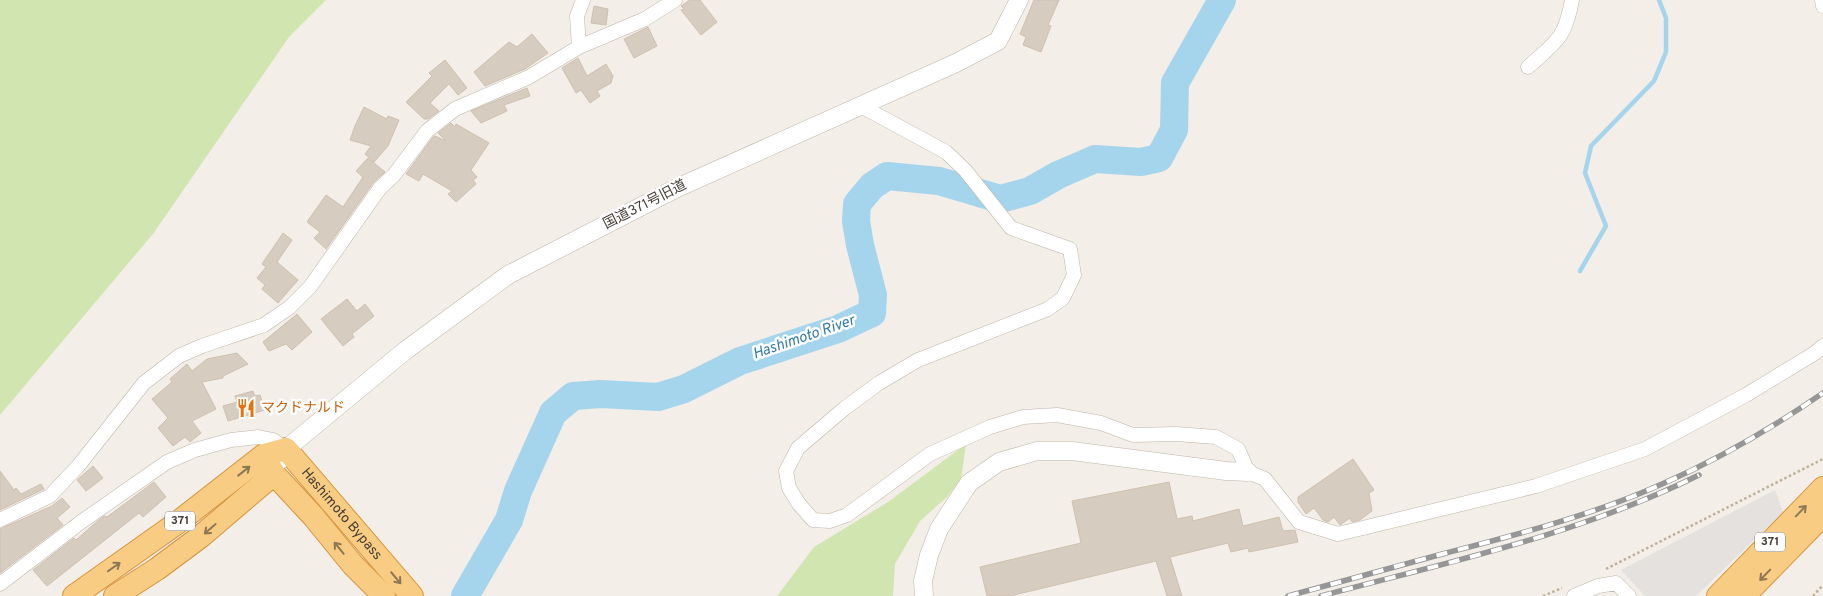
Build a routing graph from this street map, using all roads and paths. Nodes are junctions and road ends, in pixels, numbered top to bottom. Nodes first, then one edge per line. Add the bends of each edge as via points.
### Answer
1 (583, 0) edge
2 (675, 0) edge
3 (1019, 0) edge
4 (1572, 0) edge
5 (1822, 0) edge
6 (1823, 6) edge
7 (579, 47) junction
8 (1528, 67) dead end
9 (861, 106) junction
10 (1823, 346) edge
11 (286, 449) junction
12 (1823, 459) edge
13 (269, 464) junction
14 (1248, 472) junction
15 (1823, 488) edge
16 (1823, 515) edge
17 (0, 520) edge
18 (1598, 573) dead end
19 (0, 584) edge
20 (1823, 585) edge
21 (1562, 588) dead end
22 (74, 596) edge
23 (114, 596) edge
24 (384, 596) edge
25 (412, 596) edge
26 (924, 596) edge
27 (1543, 596) edge
28 (1574, 596) edge
29 (1629, 596) edge
30 (1718, 596) edge
31 (1744, 596) edge
32 (1812, 596) edge

1 - 7 street via 577,16
2 - 7 street via 645,19
3 - 9 street, 国道371号旧道 via 998,41
4 - 8 street via 1568,22 1558,40
5 - 6 street
7 - 17 street via 529,77 455,109 427,131 394,175 380,188 310,287 290,307 264,325 178,356 144,383 50,496
9 - 11 street, 国道371号旧道 via 677,188 508,275 406,350
9 - 14 street via 946,152 965,170 1011,228 1070,249 1074,275 1063,298 1048,309 918,360 879,383 798,448 786,471 789,488 813,520 830,521 847,515 930,454 990,427 1023,417 1057,415 1101,423 1133,435 1216,437 1238,450
10 - 14 street via 1746,395 1645,449 1536,486 1381,525 1338,534 1299,522 1265,480
11 - 13 highway, 371
11 - 19 street via 273,440 258,437 230,440 166,462
11 -> 25 highway, Hashimoto Bypass
12 - 18 path
22 -> 13 highway, 371
13 -> 23 highway, 371 via 200,537
24 -> 13 highway, Hashimoto Bypass
14 - 26 street via 1072,451 1037,451 999,462 969,483 939,529 923,581
30 -> 15 highway, 371
16 -> 31 highway, 371
20 - 32 path
21 - 27 path
28 - 29 street via 1616,583

